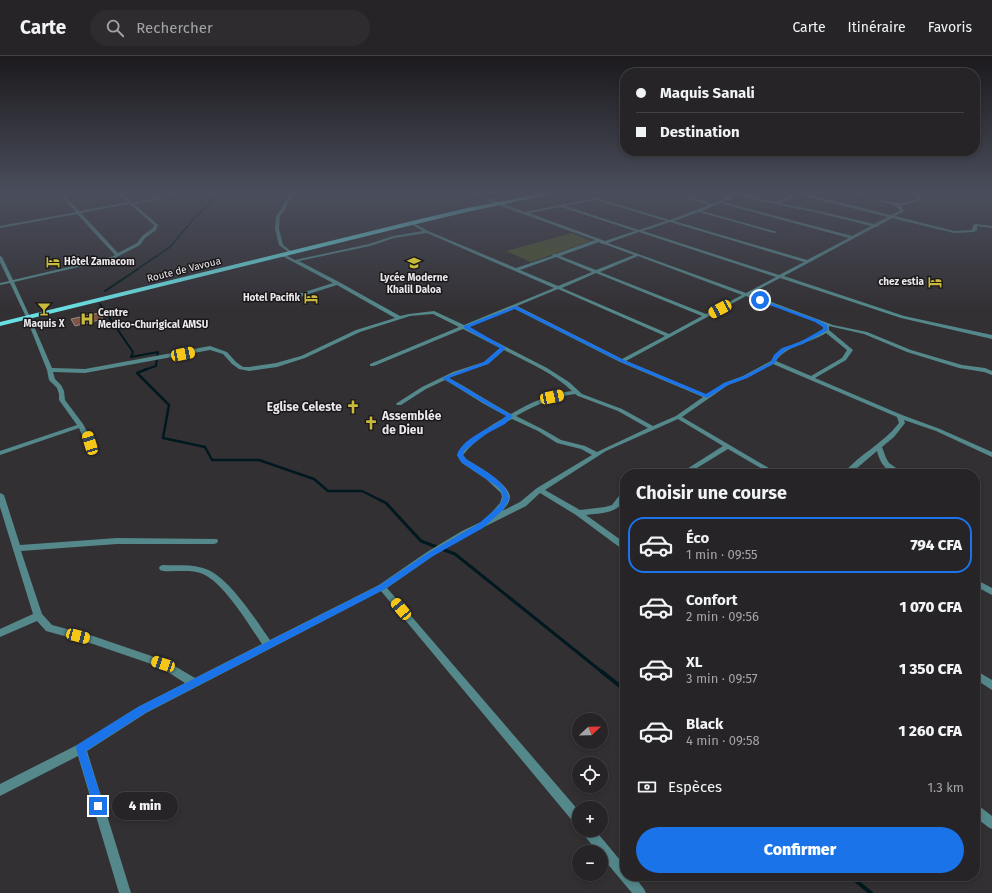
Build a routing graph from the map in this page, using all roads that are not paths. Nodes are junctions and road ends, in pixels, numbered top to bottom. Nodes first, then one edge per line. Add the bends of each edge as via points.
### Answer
1 (96, 231) edge
2 (151, 231) edge
3 (278, 231) edge
4 (379, 231) edge
5 (571, 231) edge
6 (639, 231) joint
7 (704, 231) edge
8 (772, 231) edge
9 (827, 231) edge
10 (866, 231) edge
11 (951, 231) edge
12 (972, 231) edge
13 (427, 232) joint
14 (775, 232) dead end
15 (853, 238) junction
16 (597, 241) junction
17 (602, 243) junction
18 (290, 253) junction
19 (118, 255) junction
20 (283, 255) junction
21 (554, 255) junction
22 (637, 255) junction
23 (0, 257) edge
24 (295, 261) junction
25 (808, 262) junction
26 (516, 270) junction
27 (596, 273) junction
28 (780, 277) junction
29 (11, 281) junction
30 (337, 283) junction
31 (0, 284) edge
32 (559, 288) junction
33 (746, 295) junction
34 (294, 297) dead end
35 (515, 307) junction
36 (706, 316) junction
37 (28, 317) junction
38 (399, 318) junction
39 (817, 321) junction
40 (0, 324) edge
41 (466, 327) junction
42 (826, 330) junction
43 (669, 336) junction
44 (992, 337) edge
45 (503, 348) junction
46 (622, 361) junction
47 (773, 362) junction
48 (372, 365) dead end
49 (50, 370) junction
50 (992, 372) edge
51 (445, 378) junction
52 (811, 378) junction
53 (577, 392) junction
54 (707, 396) junction
55 (400, 404) dead end
56 (510, 416) junction
57 (900, 416) junction
58 (678, 417) junction
59 (80, 426) junction
60 (653, 428) junction
61 (728, 446) junction
62 (879, 448) junction
63 (92, 452) dead end
64 (0, 453) edge
65 (596, 454) junction
66 (992, 456) edge
67 (690, 469) edge
68 (767, 469) edge
69 (851, 469) edge
70 (892, 469) edge
71 (540, 490) junction
72 (0, 495) edge
73 (620, 500) edge
74 (579, 513) junction
75 (480, 526) junction
76 (214, 540) dead end
77 (620, 543) edge
78 (17, 548) junction
79 (163, 568) dead end
80 (980, 585) edge
81 (382, 587) junction
82 (992, 592) edge
83 (38, 616) junction
84 (0, 633) edge
85 (268, 645) junction
86 (980, 678) edge
87 (194, 683) junction
88 (992, 686) edge
89 (81, 748) junction
90 (0, 790) edge
91 (572, 812) edge
92 (980, 814) edge
93 (992, 823) edge
94 (593, 837) edge
95 (620, 870) edge
96 (629, 881) edge
97 (125, 893) edge
98 (640, 893) edge

1 - 19 street
2 - 19 street via 139,244
3 - 18 street via 281,245
4 - 18 main road, Route de Vavoua
5 - 16 street
6 - 17 street
6 - 28 street
7 - 25 street
8 - 14 street
9 - 15 street
10 - 15 street
11 - 12 street
13 - 24 street via 393,237 370,245
13 - 26 street
15 - 25 street
16 - 17 street
16 - 21 street
17 - 22 street
18 - 20 main road, Route de Vavoua
19 - 29 street
20 - 24 street
20 - 37 main road, Route de Vavoua
21 - 26 street
21 - 27 street
22 - 27 street
22 - 33 street
23 - 29 street
24 - 30 street
25 - 28 street
26 - 32 street
27 - 32 street
27 - 36 street
28 - 33 street
28 - 44 street via 936,326
29 - 31 street
29 - 37 street
30 - 34 street
30 - 38 street
32 - 35 street
32 - 43 street
33 - 36 street
33 - 39 street
35 - 41 street
35 - 46 street
36 - 43 street
37 - 40 main road, Route de Vavoua
37 - 49 street
38 - 41 street via 427,311
38 - 49 street via 277,365 241,368 225,353 210,348 85,371
39 - 42 street via 826,326
39 - 50 street via 840,329 865,333 961,368
41 - 45 street
41 - 48 street
42 - 47 street via 784,349
42 - 52 street via 850,350 844,359
43 - 46 street
45 - 51 street via 486,363
45 - 53 street via 544,369
46 - 54 street
47 - 52 street
47 - 54 street
49 - 59 street via 52,380 63,392 62,400
51 - 55 street
51 - 56 street
52 - 57 street
53 - 56 street via 552,397
53 - 60 street via 620,410
54 - 58 street
56 - 65 street via 559,442 583,447
56 - 75 street via 484,432 462,450 460,455 464,461 505,492 506,499 501,508
57 - 62 street via 902,423 894,435
57 - 66 street via 938,430
58 - 60 street
58 - 61 street
59 - 63 street via 87,434
59 - 64 street
60 - 65 street
61 - 67 street
61 - 68 street
62 - 69 street
62 - 70 street via 882,461
65 - 71 street
71 - 74 street
71 - 75 street via 523,504
72 - 78 street
73 - 74 street via 615,507
74 - 77 street
75 - 81 street via 430,554
76 - 78 street via 192,543 159,540 110,541
78 - 83 street
79 - 85 street via 198,570 211,576 235,599
80 - 82 street
81 - 85 street
81 - 91 street
83 - 84 street
83 - 87 street via 49,628 163,664
85 - 87 street
86 - 88 street
87 - 89 street via 142,710
89 - 90 street
89 - 97 street
92 - 93 street
94 - 95 street
96 - 98 street

